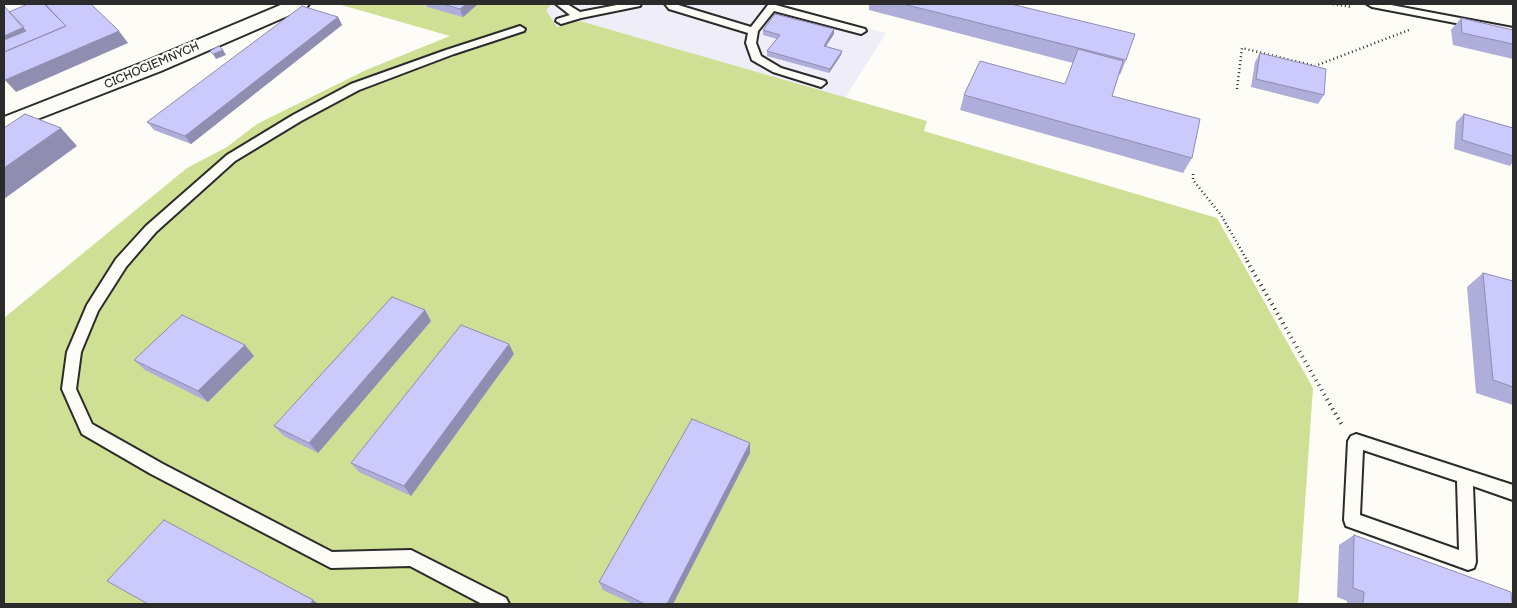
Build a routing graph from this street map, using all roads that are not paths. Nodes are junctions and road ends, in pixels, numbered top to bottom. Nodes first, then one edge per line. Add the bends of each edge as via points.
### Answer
1 (298, 4) edge
2 (561, 4) edge
3 (636, 4) edge
4 (670, 4) edge
5 (1372, 4) edge
6 (579, 15) junction
7 (561, 21) dead end
8 (520, 29) dead end
9 (753, 31) junction
10 (861, 31) dead end
11 (1513, 31) edge
12 (822, 83) dead end
13 (4, 125) edge
14 (1465, 476) junction
15 (1513, 492) edge
16 (500, 604) edge

1 - 13 street, CICHOCIEMNYCH via 154,66
2 - 6 lane
3 - 6 lane
4 - 9 lane
5 - 11 lane
6 - 7 lane
8 - 16 lane via 355,87 231,158 151,229 121,263 92,309 74,352 68,389 87,430 331,560 410,558
9 - 10 lane via 772,7
9 - 12 lane via 751,43 756,58 777,70
14 - 14 lane via 1468,562 1352,520 1356,441
14 - 15 lane

